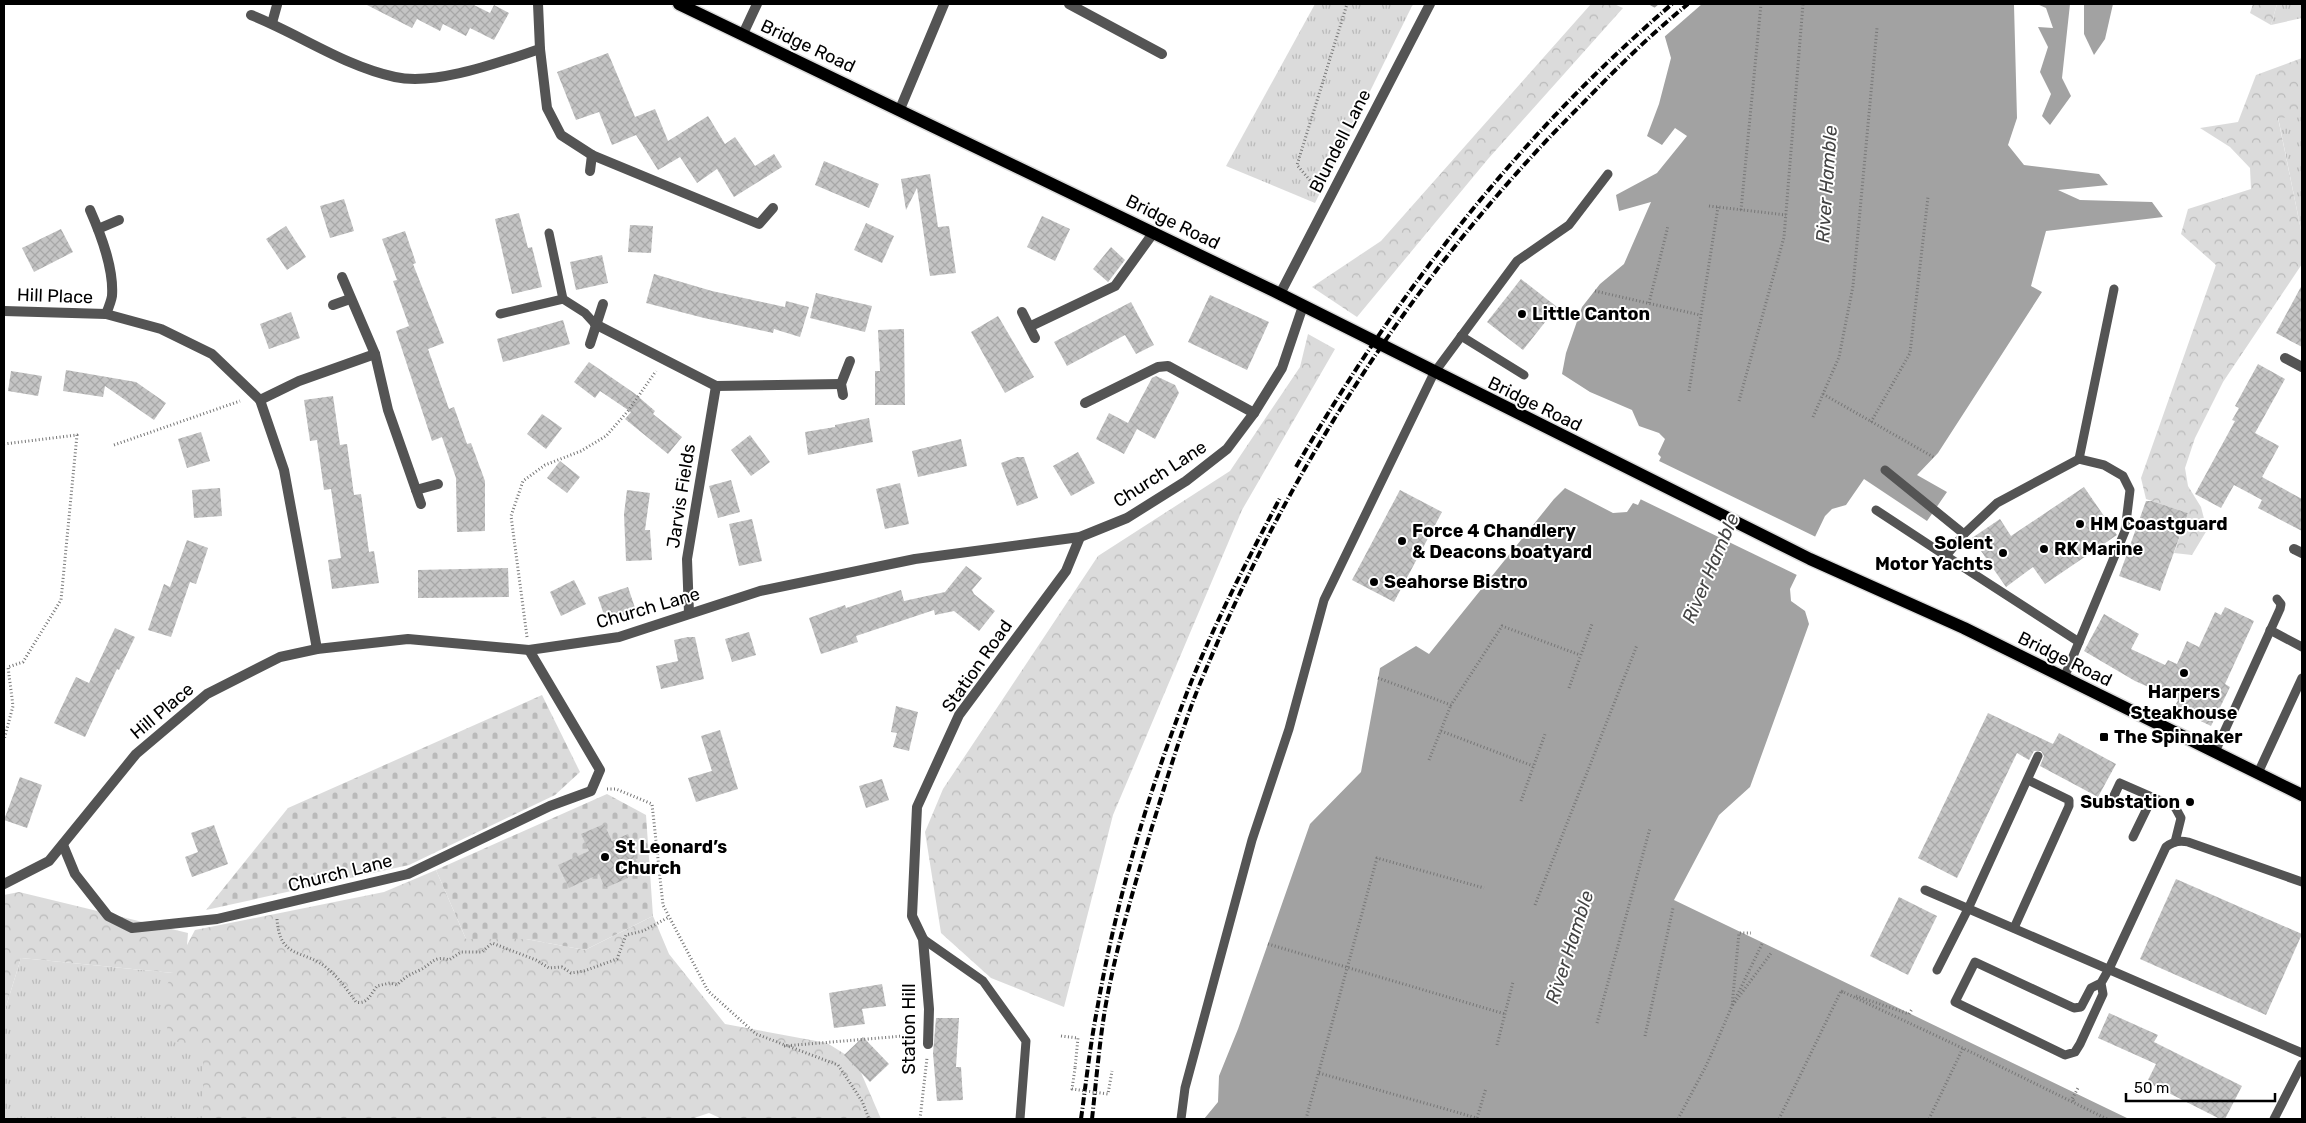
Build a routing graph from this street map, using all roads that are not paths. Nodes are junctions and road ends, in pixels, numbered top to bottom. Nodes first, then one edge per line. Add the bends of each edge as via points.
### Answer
1 (538, 4) edge
2 (679, 4) edge
3 (757, 4) edge
4 (944, 4) edge
5 (1069, 4) edge
6 (1430, 4) edge
7 (277, 5) dead end
8 (251, 15) dead end
9 (272, 23) junction
10 (743, 34) junction
11 (540, 49) junction
12 (1162, 54) dead end
13 (900, 109) junction
14 (592, 154) junction
15 (590, 171) dead end
16 (1608, 174) dead end
17 (773, 208) dead end
18 (90, 210) dead end
19 (119, 220) dead end
20 (98, 230) junction
21 (1154, 232) junction
22 (549, 233) dead end
23 (342, 277) dead end
24 (2114, 289) dead end
25 (1280, 294) junction
26 (350, 299) junction
27 (563, 299) junction
28 (603, 304) dead end
29 (333, 305) dead end
30 (1304, 306) junction
31 (4, 311) edge
32 (1022, 312) dead end
33 (106, 314) junction
34 (500, 314) dead end
35 (595, 324) junction
36 (1031, 326) junction
37 (1461, 336) junction
38 (1035, 338) dead end
39 (590, 344) dead end
40 (375, 354) junction
41 (2285, 358) dead end
42 (850, 362) dead end
43 (2302, 367) edge
44 (1434, 373) junction
45 (1524, 375) dead end
46 (841, 384) junction
47 (716, 386) junction
48 (843, 395) dead end
49 (257, 398) junction
50 (1085, 403) dead end
51 (1254, 413) junction
52 (2079, 459) junction
53 (1885, 470) dead end
54 (438, 484) dead end
55 (416, 490) junction
56 (420, 504) dead end
57 (1876, 510) dead end
58 (1964, 534) junction
59 (1080, 537) junction
60 (1946, 556) junction
61 (2277, 599) dead end
62 (689, 613) junction
63 (2270, 630) junction
64 (2079, 642) junction
65 (2302, 647) edge
66 (317, 649) junction
67 (529, 650) junction
68 (2064, 678) junction
69 (2302, 678) edge
70 (2215, 752) junction
71 (2038, 756) dead end
72 (2258, 773) junction
73 (2028, 780) junction
74 (2302, 795) edge
75 (2152, 798) junction
76 (2111, 802) dead end
77 (2133, 837) dead end
78 (2175, 842) junction
79 (63, 845) junction
80 (2302, 882) edge
81 (4, 884) edge
82 (1924, 890) dead end
83 (1968, 909) junction
84 (2014, 928) junction
85 (923, 939) junction
86 (2109, 969) junction
87 (1937, 970) dead end
88 (2101, 983) junction
89 (928, 1039) road end
90 (2302, 1053) edge
91 (2302, 1064) edge
92 (1020, 1119) edge
93 (1181, 1119) edge
94 (2274, 1119) edge

1 - 11 street
2 - 10 main road, Bridge Road
3 - 10 street
4 - 13 street
5 - 12 street
6 - 25 street, Blundell Lane
7 - 9 street
8 - 9 street
9 - 11 street via 364,68 397,78 440,77
10 - 13 main road, Bridge Road
11 - 14 street via 547,108 561,135
13 - 21 main road, Bridge Road
14 - 15 street
14 - 17 street via 759,224
16 - 37 lane via 1570,225 1517,261
18 - 20 street, Hill Place
19 - 20 street
20 - 33 street, Hill Place via 109,268 112,296
21 - 25 main road, Bridge Road
21 - 36 street via 1115,286
22 - 27 lane
23 - 26 street
24 - 52 lane
25 - 30 main road, Bridge Road
26 - 29 street
26 - 40 street
27 - 34 lane
27 - 35 lane via 585,313
28 - 35 street
30 - 44 main road, Bridge Road
30 - 51 street, Church Lane via 1282,368
31 - 33 street, Hill Place
32 - 36 street
33 - 49 street, Hill Place via 161,329 212,354
35 - 39 street
35 - 47 street
36 - 38 street
37 - 44 lane
37 - 45 lane
40 - 49 street
40 - 55 street via 388,410
41 - 43 street
42 - 46 street
44 - 68 main road, Bridge Road via 1810,559 1964,628
44 - 93 lane via 1324,600 1184,1088
46 - 47 street
46 - 48 street
47 - 62 street, Jarvis Fields via 687,559
49 - 66 street, Hill Place via 284,470
50 - 51 street via 1158,367 1168,366
51 - 59 street, Church Lane via 1227,449 1186,481 1127,518
52 - 58 lane via 1996,503
52 - 64 lane via 2104,465 2123,476 2130,490 2125,531
53 - 58 lane
54 - 55 street
55 - 56 street
57 - 60 lane
58 - 60 lane
59 - 62 street, Church Lane via 915,559 760,591
59 - 85 street, Station Road via 1066,571 959,715 917,807 912,916
60 - 64 lane
61 - 63 lane via 2280,609
62 - 67 street, Church Lane via 618,637
63 - 65 lane
63 - 70 lane
64 - 68 lane
66 - 67 street, Hill Place via 408,640
66 - 79 street, Hill Place via 280,657 207,694 136,754
67 - 79 street, Church Lane via 600,770 591,791 550,806 408,874 217,919 132,928 108,916 76,874
68 - 70 main road, Bridge Road
69 - 72 lane
70 - 72 main road, Bridge Road
71 - 73 lane
72 - 74 main road, Bridge Road
73 - 83 lane
73 - 84 lane via 2064,796 2069,800 2069,806
75 - 76 lane via 2120,784
75 - 77 lane
75 - 78 lane via 2175,807 2180,818
78 - 80 lane via 2182,840
78 - 86 lane via 2166,847
79 - 81 street via 49,861
82 - 83 lane
83 - 84 lane
83 - 87 lane
84 - 86 lane
85 - 89 street, Station Hill
85 - 92 lane via 983,981 1026,1041
86 - 88 lane
86 - 90 lane
88 - 88 lane via 2103,994 2080,1044 2075,1052 2065,1056 1956,1002 1975,962 2078,1009 2091,988
91 - 94 lane

